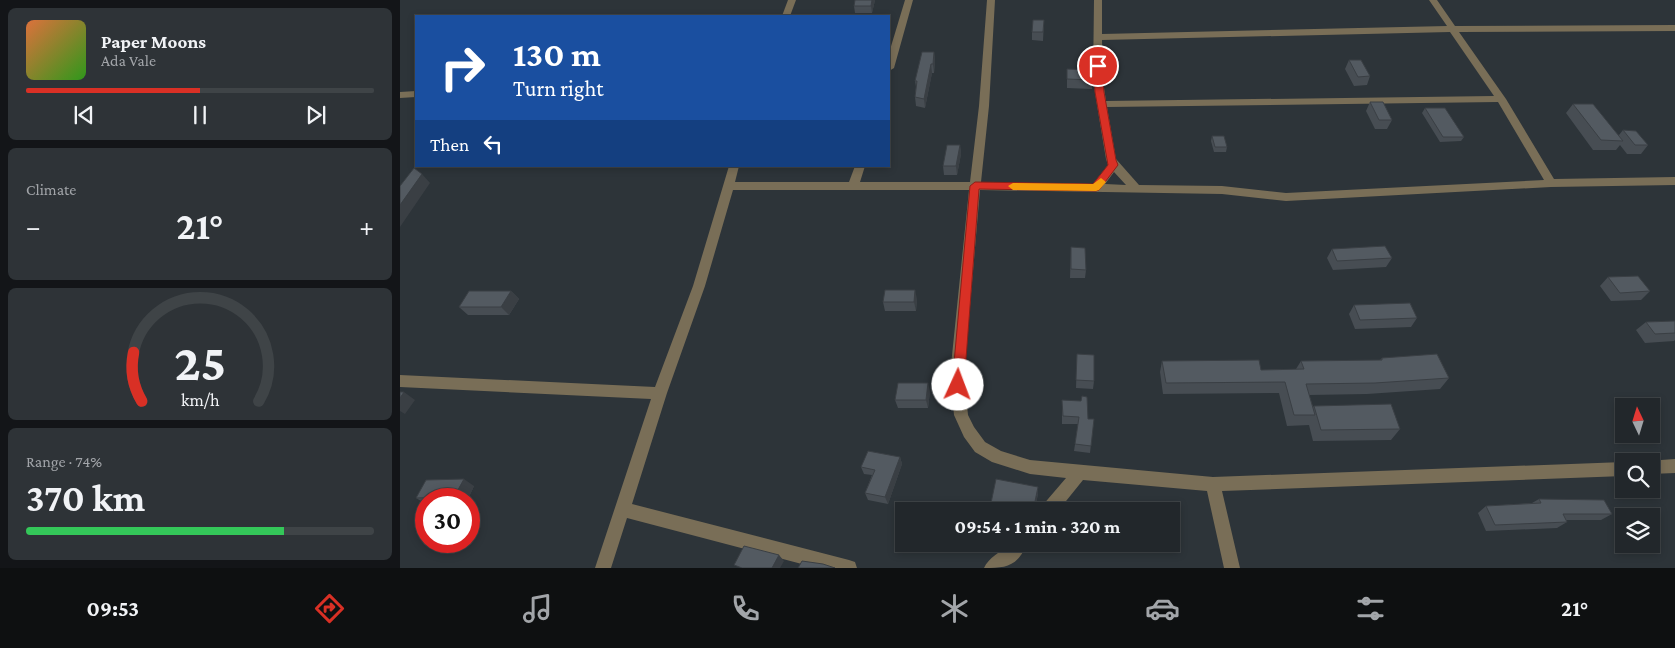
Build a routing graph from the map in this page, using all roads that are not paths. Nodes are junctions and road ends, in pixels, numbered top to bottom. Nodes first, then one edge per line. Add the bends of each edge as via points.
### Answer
1 (792, 0) edge
2 (909, 0) edge
3 (992, 0) edge
4 (1098, 0) edge
5 (1433, 0) edge
6 (786, 15) edge
7 (1675, 28) edge
8 (1451, 29) junction
9 (1097, 37) junction
10 (890, 65) edge
11 (415, 94) edge
12 (400, 95) edge
13 (1501, 99) junction
14 (1102, 104) junction
15 (1114, 165) junction
16 (734, 167) edge
17 (860, 167) edge
18 (1675, 181) edge
19 (1551, 183) junction
20 (730, 186) junction
21 (854, 186) junction
22 (975, 186) junction
23 (1096, 188) junction
24 (1136, 188) junction
25 (400, 381) edge
26 (660, 393) junction
27 (1675, 466) edge
28 (1660, 467) edge
29 (1615, 468) edge
30 (1080, 473) junction
31 (1214, 484) junction
32 (1056, 502) edge
33 (622, 509) junction
34 (1012, 552) edge
35 (603, 568) edge
36 (849, 568) edge
37 (992, 568) edge
38 (1232, 568) edge

1 - 6 street
2 - 10 street
3 - 22 street
4 - 9 street
5 - 8 street
7 - 8 street
8 - 9 street
8 - 13 street
9 - 14 street
11 - 12 street
13 - 14 street
13 - 19 street
14 - 15 street
15 - 23 street
15 - 24 street
16 - 20 street
17 - 21 street
18 - 19 street
19 - 24 street via 1286,197 1222,190
20 - 21 street
20 - 26 street via 686,326
21 - 22 street
22 - 23 street
22 - 30 street via 957,375 961,415 968,432 980,447 997,457 1030,467
23 - 24 street
25 - 26 street
26 - 33 street
27 - 28 street
29 - 31 street
30 - 31 street
30 - 32 street
31 - 38 street
33 - 35 street
33 - 36 street
34 - 37 street

